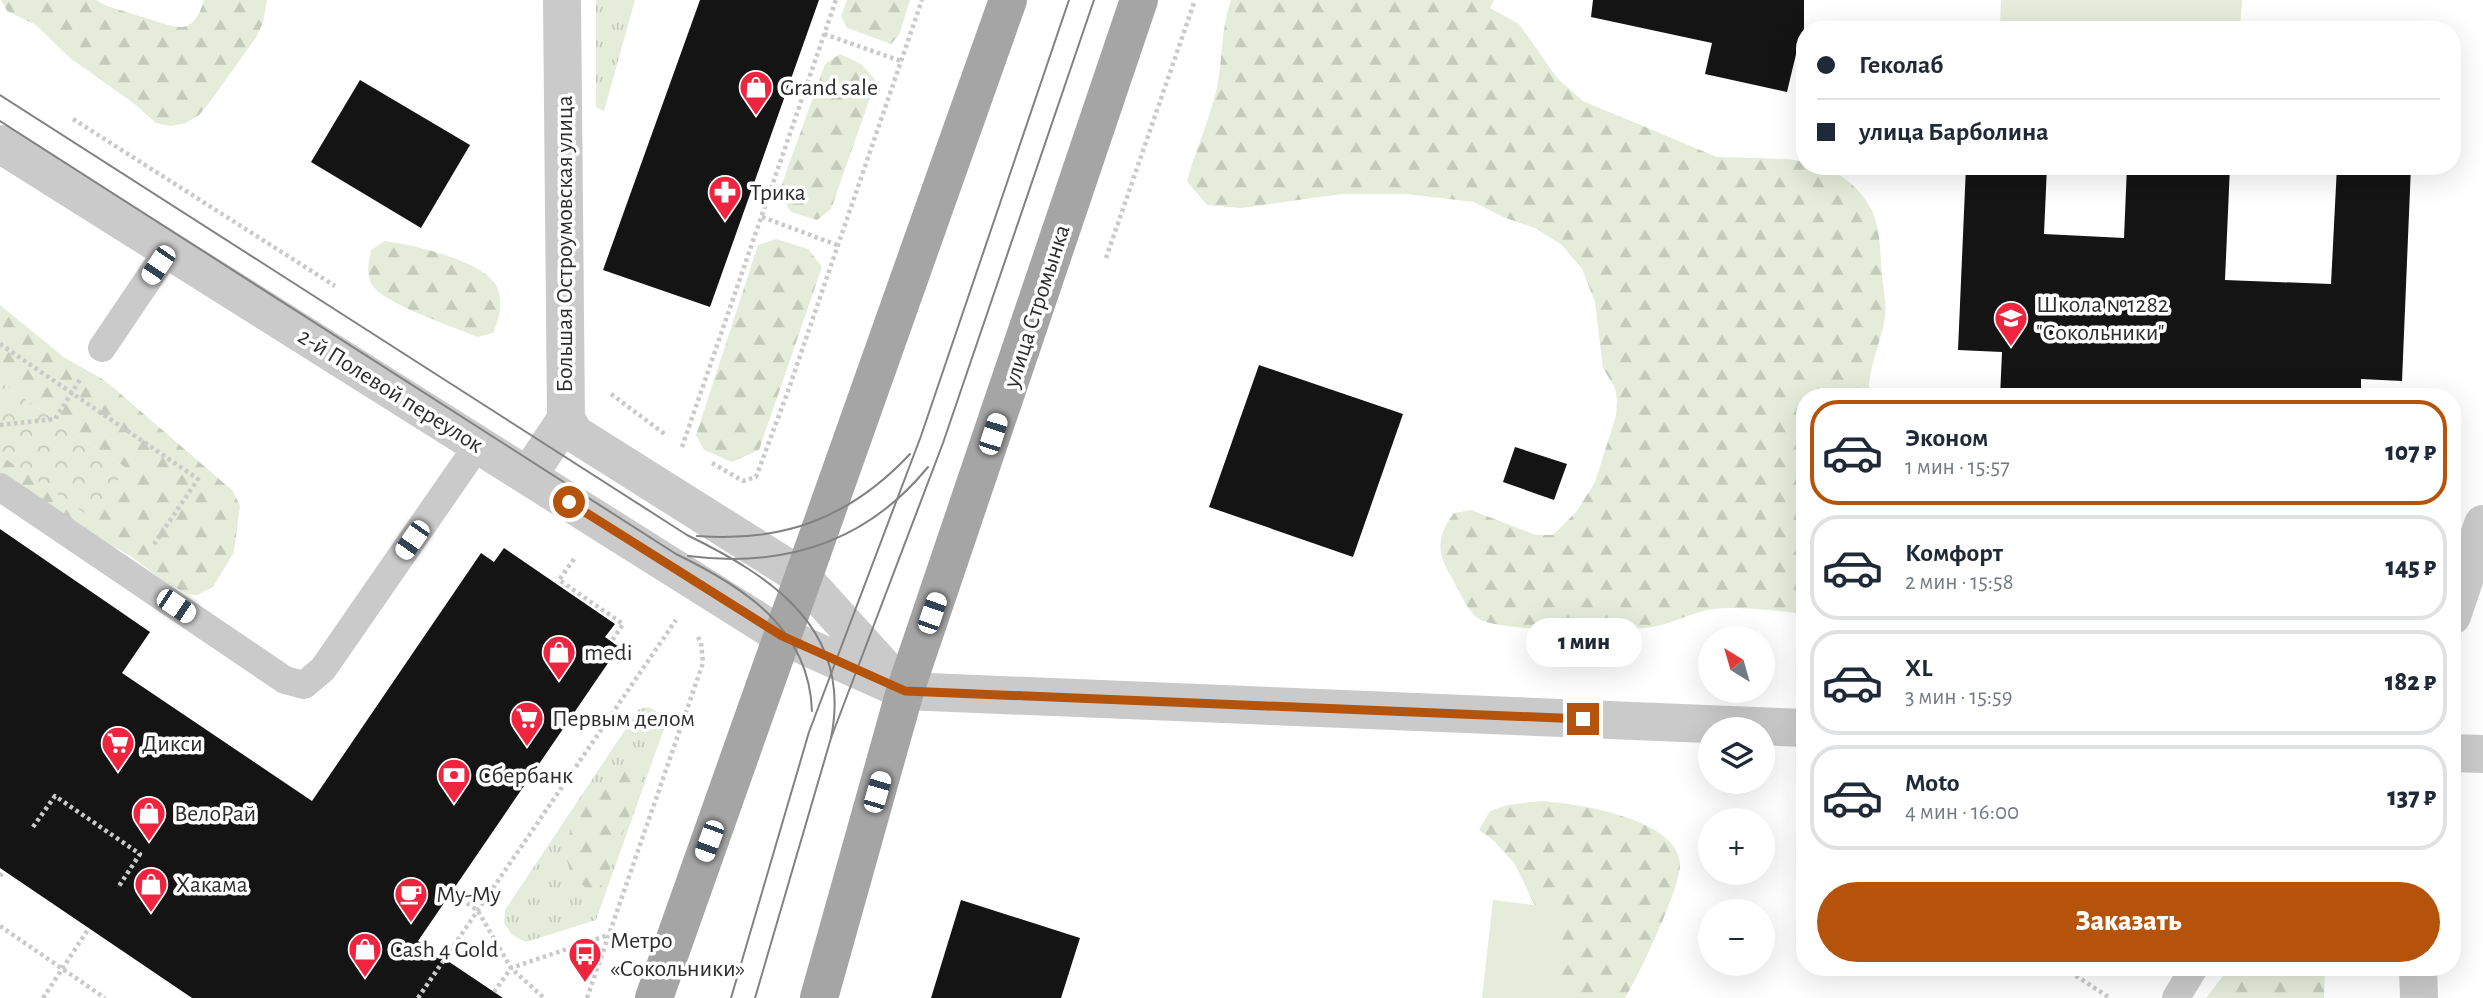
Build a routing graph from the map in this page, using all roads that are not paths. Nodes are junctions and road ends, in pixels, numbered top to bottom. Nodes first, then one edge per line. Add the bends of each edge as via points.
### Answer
1 (562, 0) edge
2 (1008, 0) edge
3 (1139, 0) edge
4 (0, 144) edge
5 (168, 250) junction
6 (102, 348) dead end
7 (566, 419) junction
8 (478, 445) junction
9 (527, 476) junction
10 (0, 487) edge
11 (2483, 524) edge
12 (802, 577) junction
13 (2461, 589) edge
14 (782, 636) junction
15 (905, 691) junction
16 (1796, 728) edge
17 (2461, 753) edge
18 (2483, 754) edge
19 (2188, 976) edge
20 (2418, 976) edge
21 (654, 998) edge
22 (819, 998) edge
23 (2175, 998) edge
24 (2419, 998) edge

1 - 7 street, Большая Остроумовская улица
2 - 12 main road
3 - 15 main road, улица Стромынка
4 - 5 street, 2-й Полевой переулок
5 - 6 lane
5 - 8 street, 2-й Полевой переулок
7 - 9 street, Большая Остроумовская улица
7 - 12 street via 575,434
8 - 9 street, 2-й Полевой переулок
8 - 10 lane via 323,669 304,685 285,680
9 - 14 street, 2-й Полевой переулок
11 - 13 street
12 - 14 main road
12 - 15 street
14 - 15 street, 2-й Полевой переулок
14 - 21 main road
15 - 16 street
15 - 22 main road, улица Стромынка
17 - 18 street
19 - 23 lane
20 - 24 street

